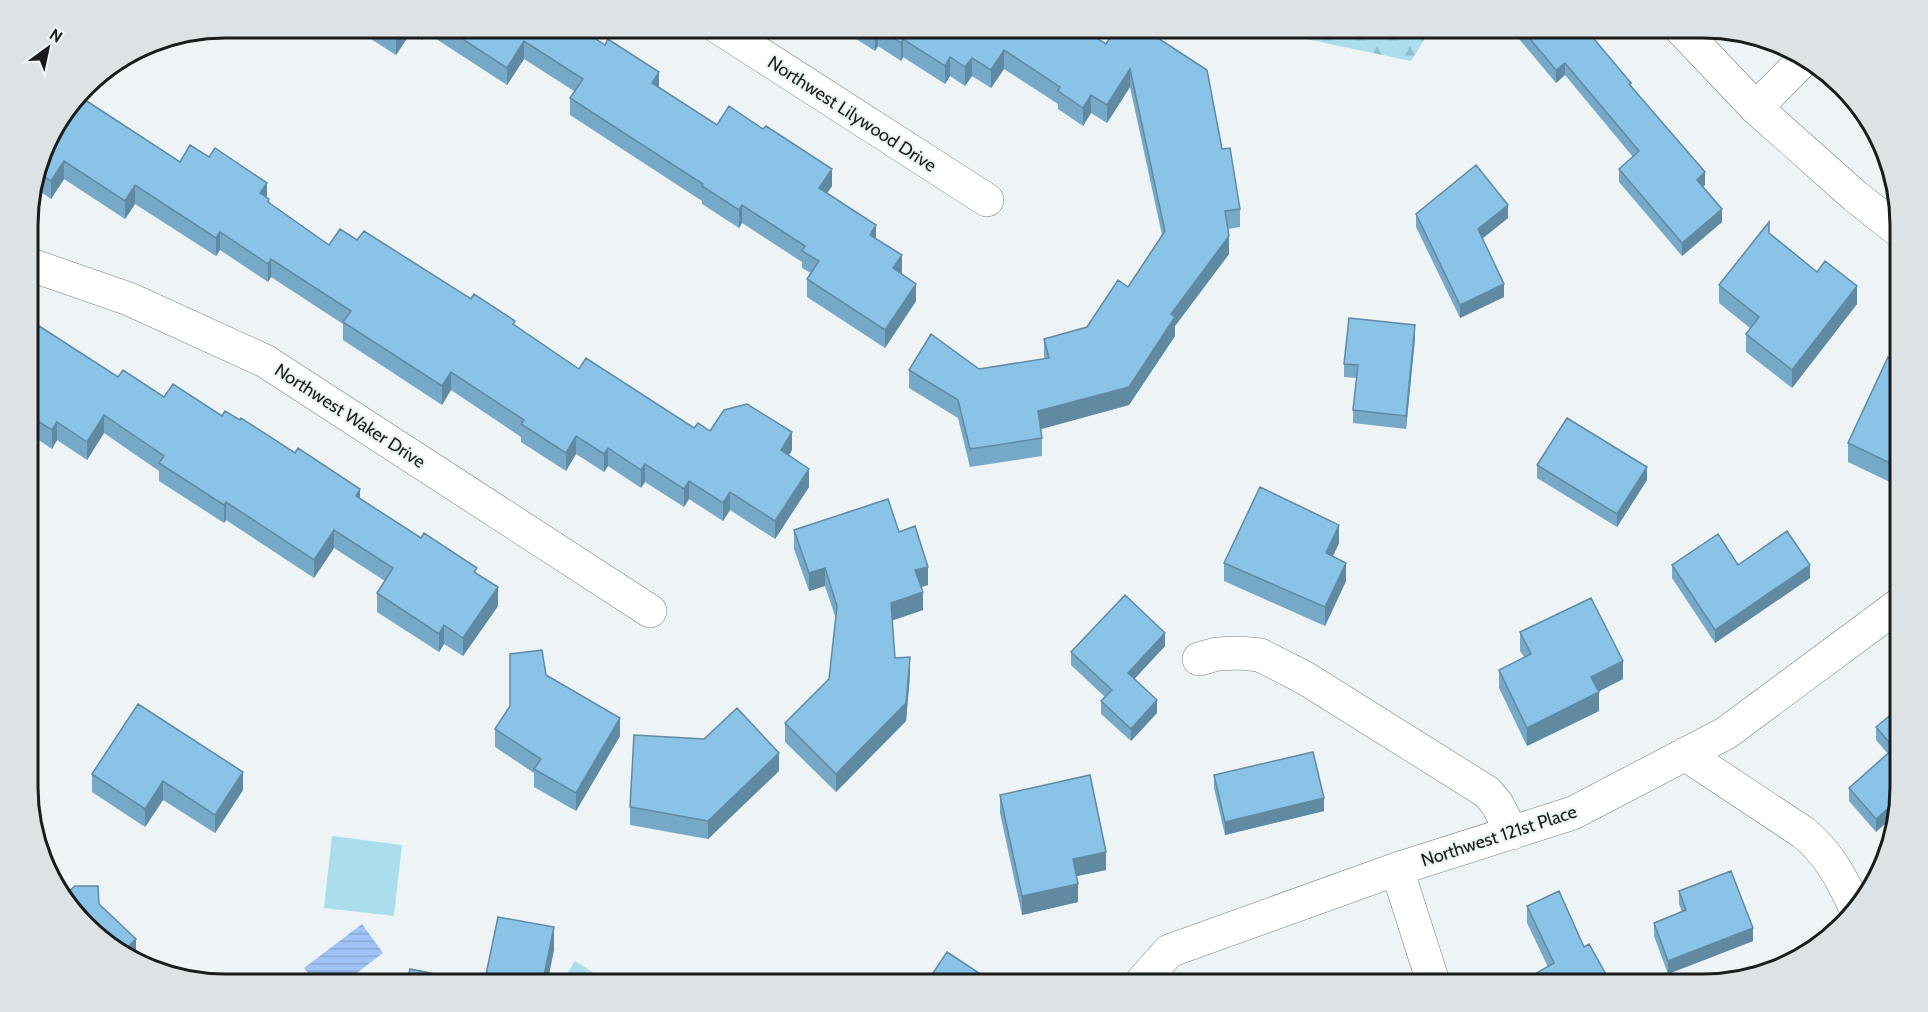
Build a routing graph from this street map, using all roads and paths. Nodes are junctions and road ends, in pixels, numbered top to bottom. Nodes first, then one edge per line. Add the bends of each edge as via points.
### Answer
1 (735, 38) edge
2 (1689, 38) edge
3 (1799, 64) edge
4 (1756, 108) junction
5 (987, 200) dead end
6 (1890, 224) edge
7 (38, 267) edge
8 (650, 611) dead end
9 (1890, 611) edge
10 (1199, 658) dead end
11 (1685, 754) junction
12 (1512, 833) junction
13 (1397, 869) junction
14 (1852, 901) edge
15 (1148, 974) edge
16 (1431, 974) edge

1 - 5 street, Northwest Lilywood Drive
2 - 4 street
3 - 4 street
4 - 6 street
7 - 8 street, Northwest Waker Drive via 129,299 265,361
9 - 11 street, Northwest 121st Place via 1726,733
10 - 12 street via 1216,654 1260,655 1305,678 1487,792
11 - 12 street, Northwest 121st Place via 1573,813
11 - 14 street via 1820,846
12 - 13 street, Northwest 121st Place
13 - 15 street, Northwest 121st Place via 1169,951
13 - 16 street

